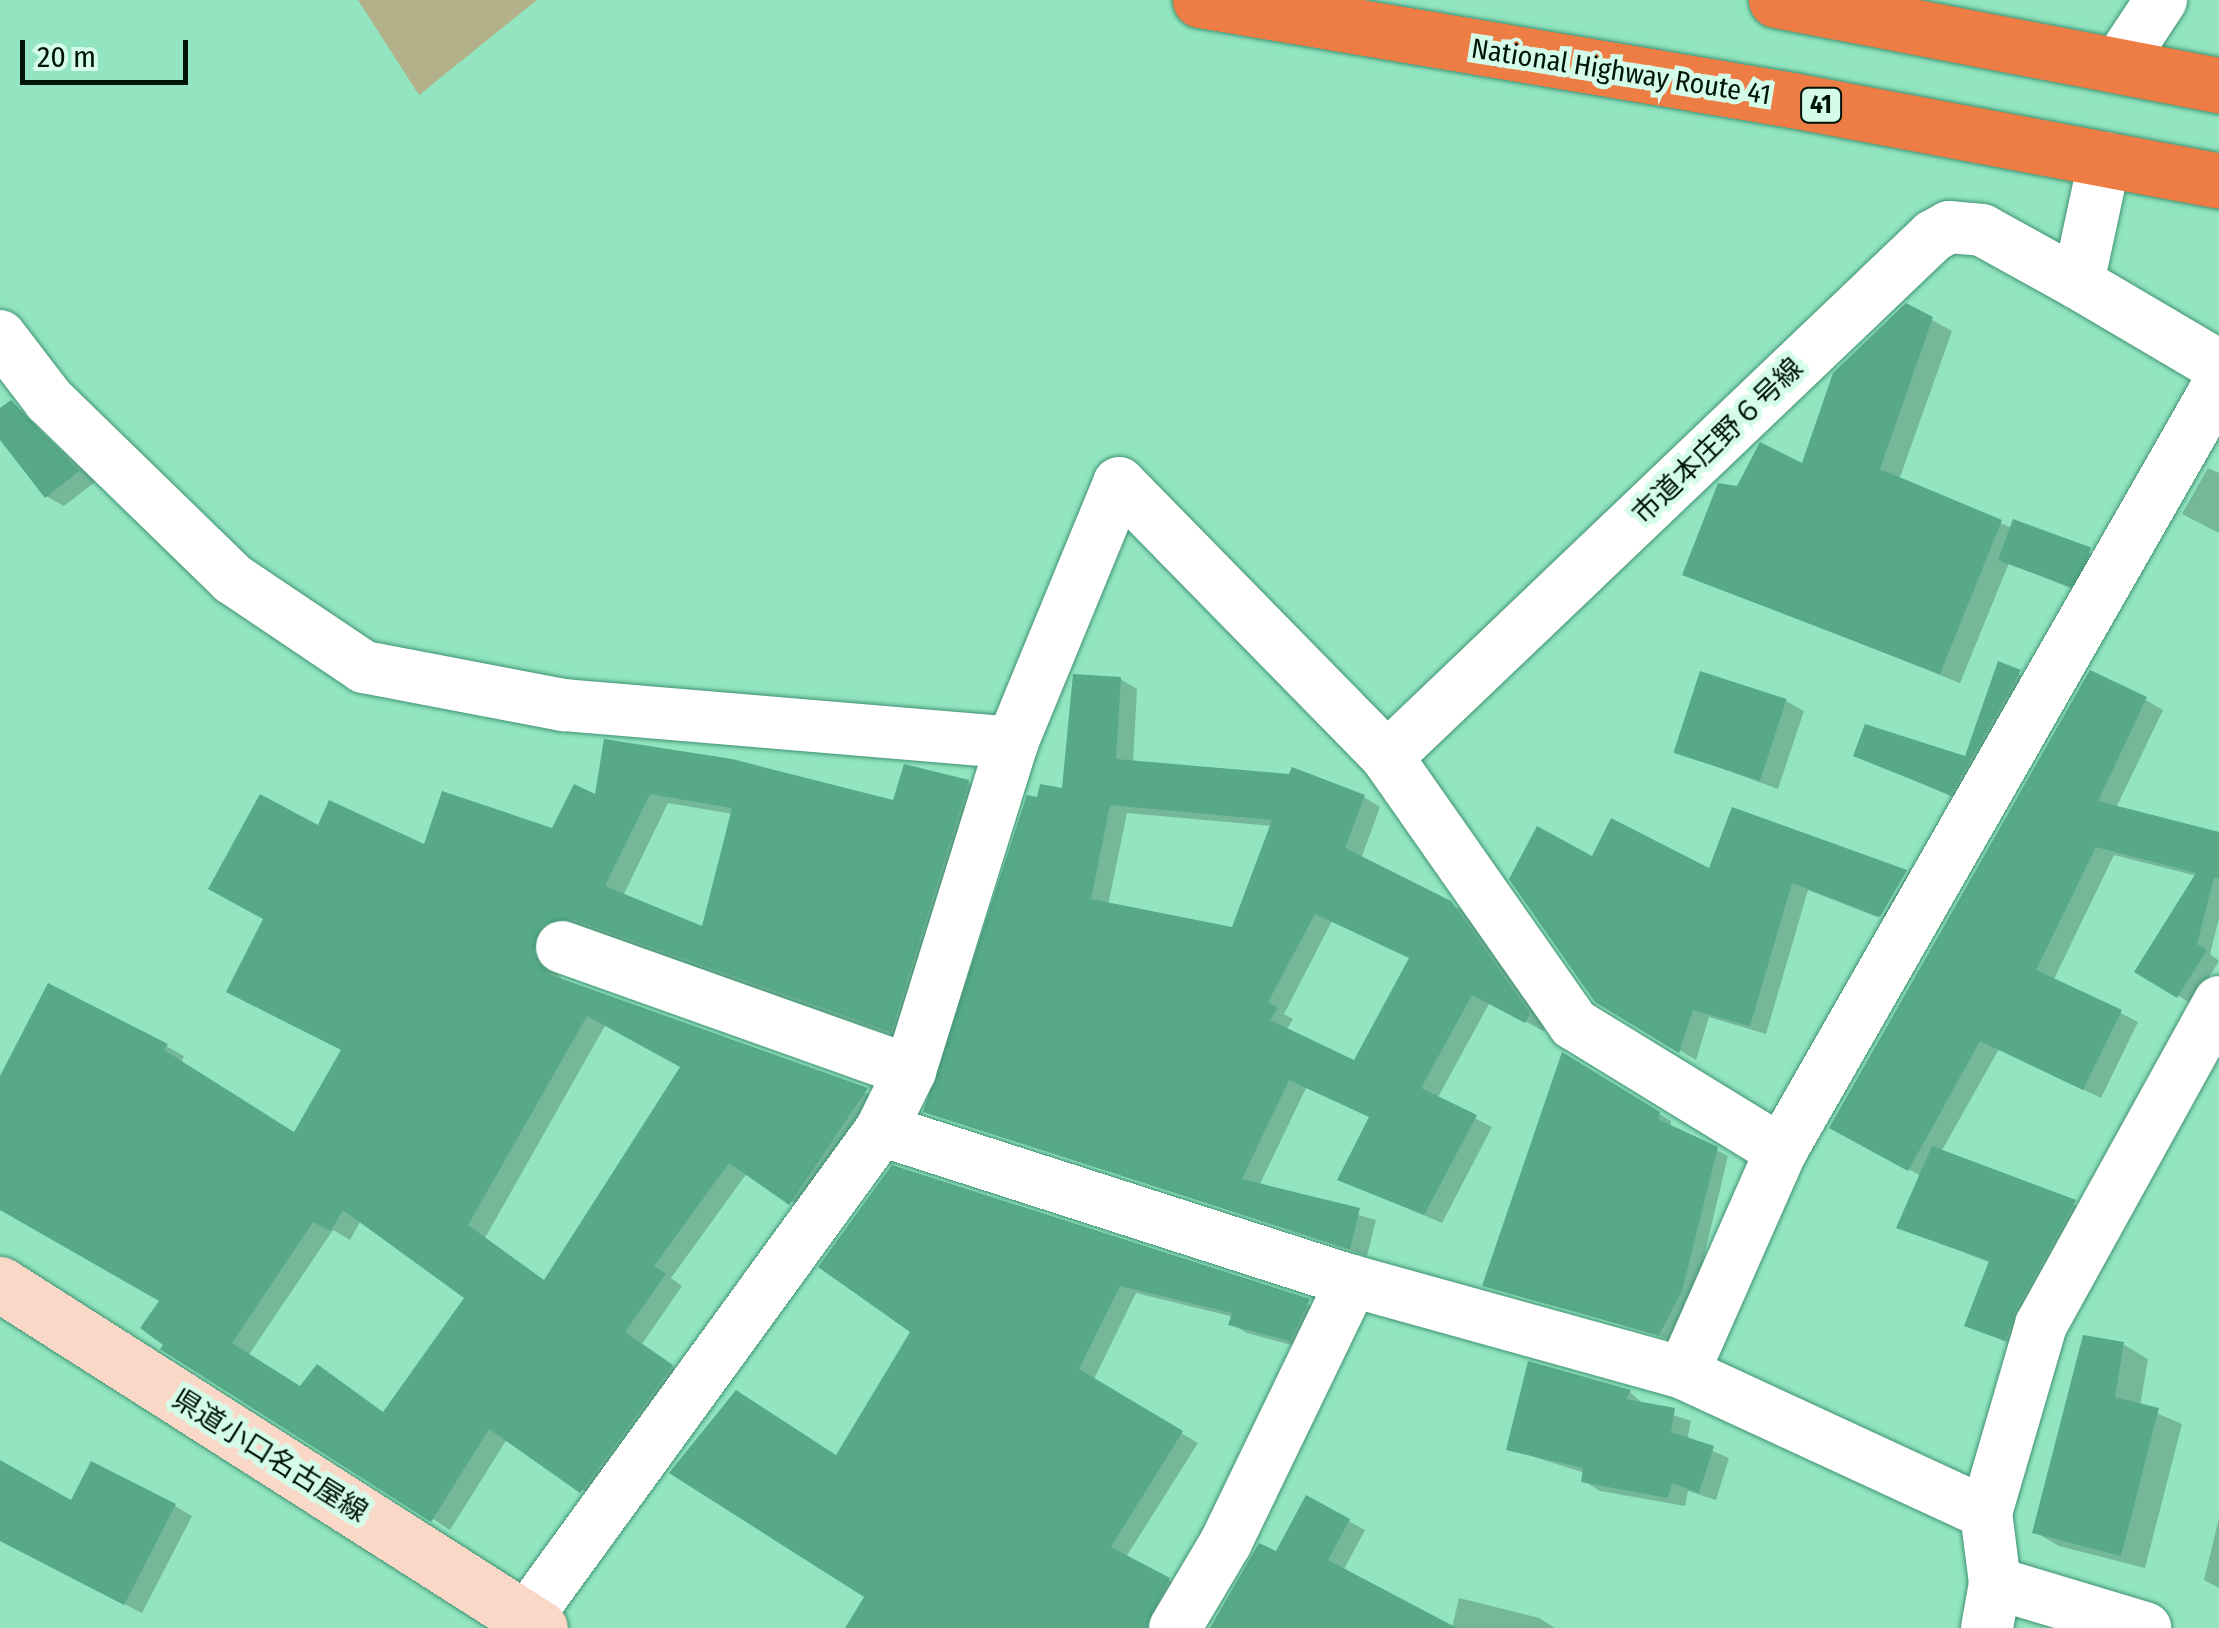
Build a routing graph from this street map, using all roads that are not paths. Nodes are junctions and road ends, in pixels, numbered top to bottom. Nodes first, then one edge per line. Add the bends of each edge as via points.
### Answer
1 (1200, 0) edge
2 (1776, 0) edge
3 (2161, 0) edge
4 (2118, 65) junction
5 (2219, 85) edge
6 (2105, 158) junction
7 (2219, 182) edge
8 (2078, 282) junction
9 (0, 336) edge
10 (2219, 366) edge
11 (2219, 384) edge
12 (1012, 743) junction
13 (1387, 757) junction
14 (562, 947) dead end
15 (2219, 1002) edge
16 (910, 1071) junction
17 (881, 1130) junction
18 (1781, 1150) junction
19 (1352, 1281) junction
20 (0, 1284) edge
21 (1683, 1373) junction
22 (1986, 1512) junction
23 (1991, 1606) edge
24 (2061, 1616) edge
25 (528, 1625) edge
26 (1175, 1628) edge
27 (2144, 1628) edge

1 - 6 highway, National Highway Route 41 / 41
2 - 4 highway
3 - 4 street
4 - 5 highway
6 - 7 highway, National Highway Route 41 / 41
6 - 8 street
8 - 10 street, 市道本庄野６号線
8 - 13 street, 市道本庄野６号線 via 1982,230 1949,227 1933,236
9 - 12 street via 49,400 233,579 364,668 564,705
11 - 18 street
12 - 13 street via 1119,483
12 - 16 street
13 - 18 street via 1574,1024
14 - 16 street
15 - 22 street via 2041,1325
16 - 17 street
17 - 19 street
17 - 25 street
18 - 21 street
19 - 21 street
19 - 26 street via 1226,1542
20 - 25 main road, 県道小口名古屋線
21 - 22 street
22 - 23 street
23 - 24 street
24 - 27 street

